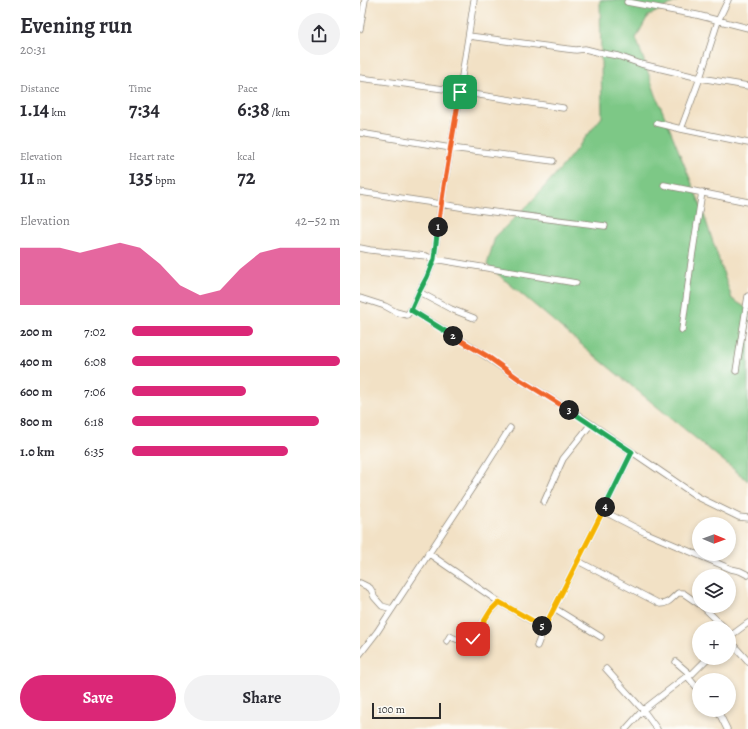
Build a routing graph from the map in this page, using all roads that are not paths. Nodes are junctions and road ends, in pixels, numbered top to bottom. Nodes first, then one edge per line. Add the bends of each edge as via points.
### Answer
1 (365, 0) edge
2 (474, 0) edge
3 (728, 0) edge
4 (627, 2) dead end
5 (718, 21) junction
6 (748, 28) edge
7 (360, 29) edge
8 (468, 36) junction
9 (360, 78) edge
10 (700, 78) junction
11 (748, 86) edge
12 (460, 90) junction
13 (563, 108) dead end
14 (657, 123) dead end
15 (681, 129) junction
16 (360, 133) edge
17 (748, 143) edge
18 (451, 148) junction
19 (553, 161) dead end
20 (664, 185) dead end
21 (360, 192) edge
22 (702, 192) junction
23 (748, 202) edge
24 (441, 204) junction
25 (605, 226) dead end
26 (360, 248) edge
27 (434, 259) junction
28 (576, 283) dead end
29 (419, 292) junction
30 (748, 296) edge
31 (360, 298) edge
32 (411, 310) junction
33 (474, 318) dead end
34 (682, 330) dead end
35 (736, 371) dead end
36 (591, 424) junction
37 (510, 428) dead end
38 (632, 452) junction
39 (544, 502) dead end
40 (603, 511) junction
41 (748, 518) edge
42 (428, 553) junction
43 (578, 561) junction
44 (748, 575) edge
45 (360, 583) edge
46 (692, 599) edge
47 (499, 602) junction
48 (554, 608) junction
49 (392, 609) junction
50 (709, 613) edge
51 (718, 621) edge
52 (748, 623) edge
53 (544, 628) junction
54 (736, 632) edge
55 (601, 637) dead end
56 (448, 641) dead end
57 (736, 644) edge
58 (537, 646) dead end
59 (360, 654) edge
60 (748, 661) edge
61 (676, 662) dead end
62 (701, 665) edge
63 (606, 669) dead end
64 (689, 676) junction
65 (692, 680) edge
66 (642, 710) junction
67 (721, 717) edge
68 (626, 729) edge
69 (657, 729) edge
70 (727, 729) edge

1 - 7 street
2 - 8 street
3 - 5 street
4 - 5 street
5 - 6 street
5 - 10 street
8 - 10 street via 572,50 585,49
8 - 12 street
9 - 12 street
10 - 11 street
10 - 15 street
12 - 13 street
12 - 18 street
14 - 15 street
15 - 17 street
16 - 18 street
18 - 19 street
18 - 24 street
20 - 22 street
21 - 24 street
22 - 23 street
22 - 34 street
24 - 25 street
24 - 27 street
26 - 27 street
27 - 28 street
27 - 29 street
29 - 32 street
29 - 33 street
30 - 35 street
31 - 32 street via 407,315
32 - 36 street
36 - 38 street
36 - 39 street via 563,460
37 - 42 street
38 - 40 street
38 - 41 street via 698,497 739,517
40 - 43 street
40 - 44 street via 644,532
42 - 47 street
42 - 49 street
43 - 46 street via 660,604 669,602 678,593 683,593
43 - 48 street
45 - 49 street via 370,588 382,606
47 - 53 street
47 - 56 street via 473,639 461,640 450,636
48 - 53 street
48 - 55 street
49 - 59 street
50 - 51 street
52 - 54 street
53 - 58 street
57 - 60 street
61 - 64 street
62 - 64 street
63 - 66 street
64 - 65 street
64 - 66 street
66 - 68 street
66 - 69 street
67 - 70 street

